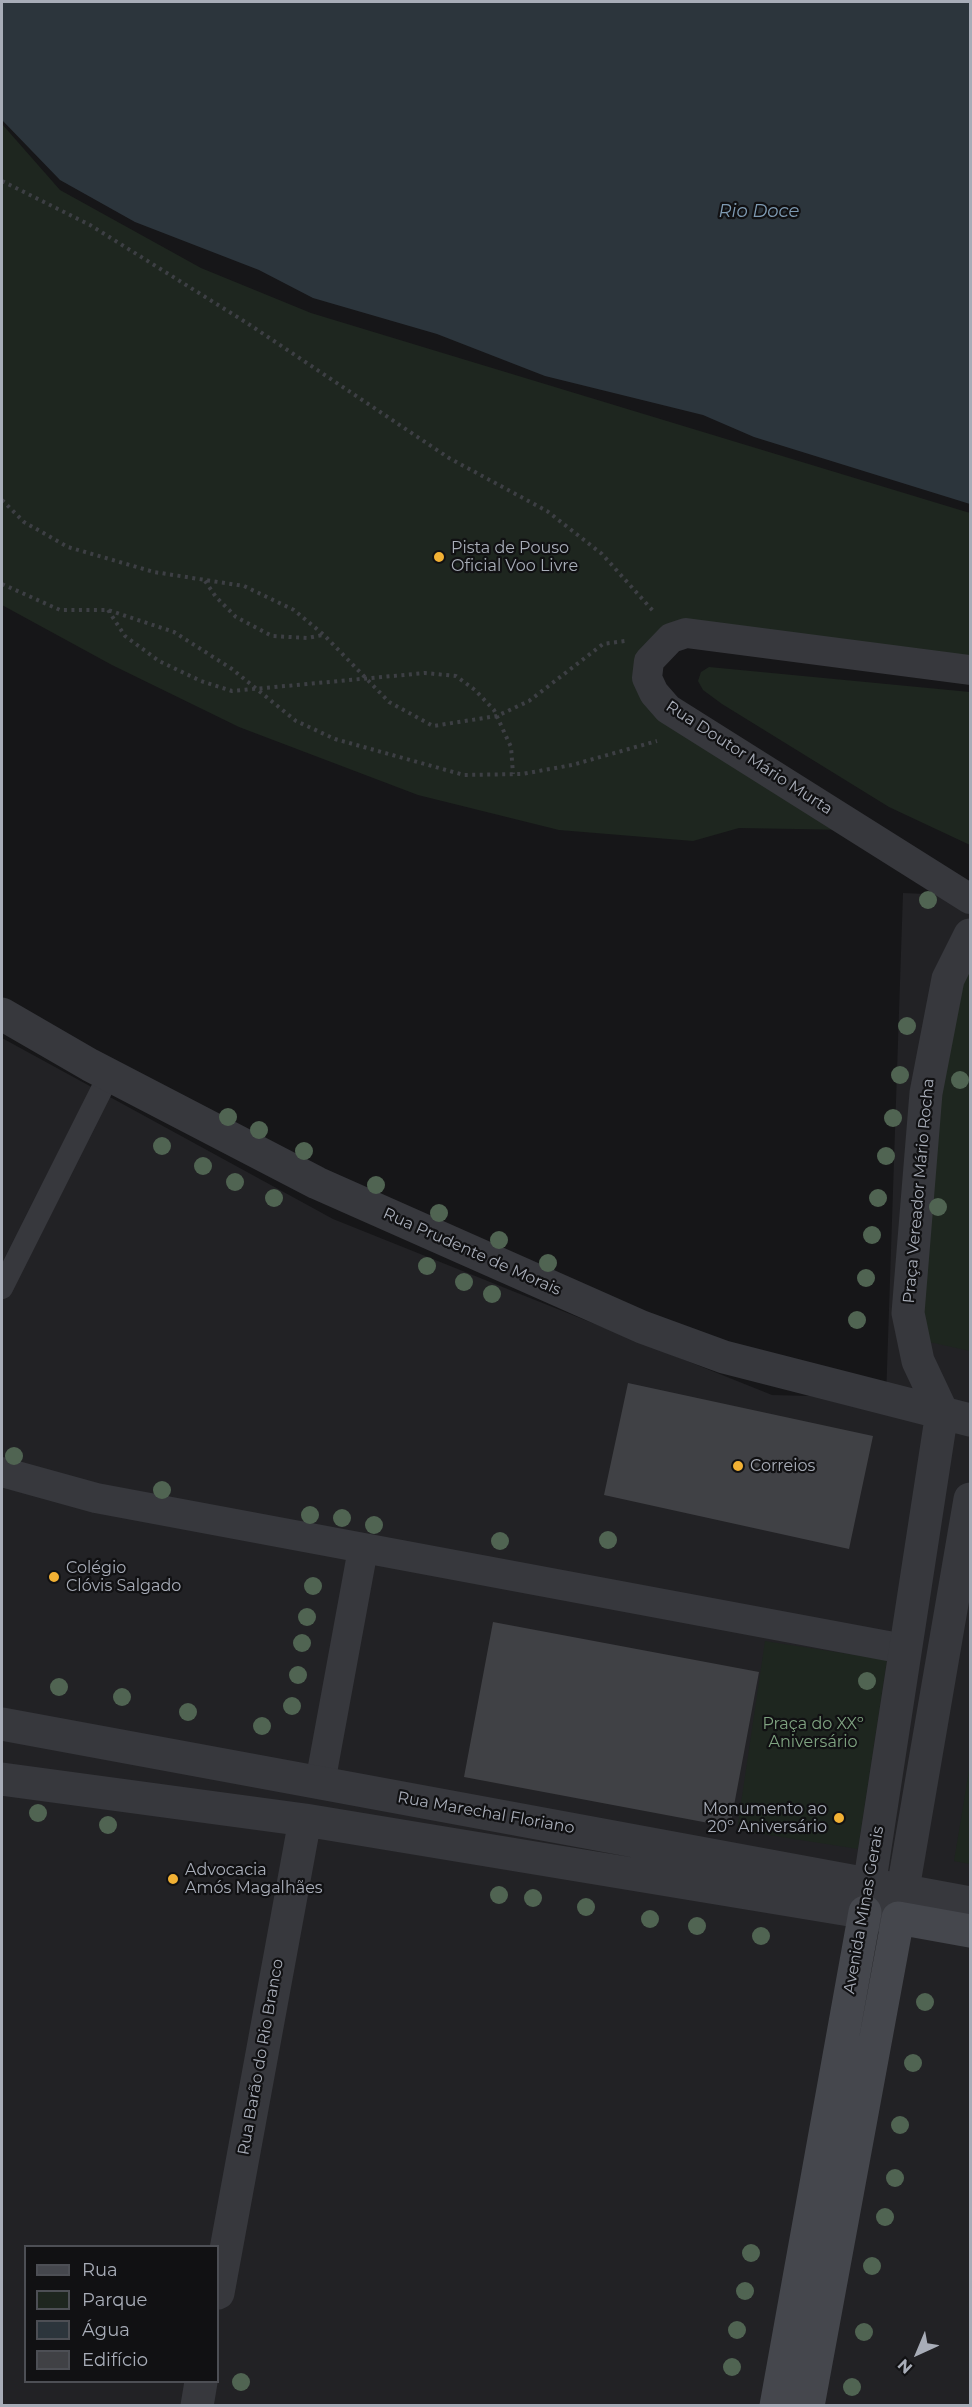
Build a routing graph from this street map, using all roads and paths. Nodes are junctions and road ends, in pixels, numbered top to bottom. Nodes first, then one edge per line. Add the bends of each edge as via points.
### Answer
1 (2, 181) edge
2 (2, 500) edge
3 (205, 580) junction
4 (2, 584) edge
5 (108, 610) junction
6 (324, 634) junction
7 (668, 641) junction
8 (970, 670) edge
9 (367, 678) junction
10 (257, 690) junction
11 (497, 716) junction
12 (687, 721) junction
13 (513, 774) junction
14 (945, 883) junction
15 (970, 899) edge
16 (968, 938) edge
17 (2, 1014) edge
18 (109, 1075) junction
19 (2, 1288) edge
20 (956, 1416) edge
21 (2, 1472) edge
22 (970, 1499) edge
23 (363, 1549) junction
24 (961, 1608) edge
25 (904, 1649) junction
26 (2, 1724) edge
27 (2, 1779) edge
28 (320, 1783) junction
29 (305, 1820) junction
30 (867, 1898) junction
31 (970, 1903) edge
32 (900, 1904) junction
33 (970, 1931) edge
34 (219, 2288) edge
35 (201, 2383) edge
36 (197, 2406) edge
37 (776, 2406) edge
38 (808, 2406) edge

1 - 7 path via 90,225 247,323 450,458 547,512 602,554 648,603
2 - 3 path via 24,522 68,547 154,573
3 - 6 path via 244,586 294,610
3 - 6 path via 236,617 272,636 307,638
4 - 5 path via 60,610
5 - 10 path via 174,632
5 - 10 path via 125,636 159,661 232,691
6 - 9 path
7 - 8 street via 686,633
7 - 11 path via 616,640 603,644 529,701
7 - 12 street, Rua Doutor Mário Murta via 649,661 647,678 654,693
9 - 10 path
9 - 11 path via 425,673 456,676 475,690
9 - 11 path via 389,702 433,726
10 - 13 path via 296,721 335,739 464,775
11 - 13 path via 511,747
12 - 13 path via 646,746 572,765
12 - 14 street, Rua Doutor Mário Murta
14 - 15 street, Rua Doutor Mário Murta
14 - 16 street, Rua Doutor Mário Murta via 966,912
16 - 20 street, Praça Vereador Mário Rocha via 948,979 926,1093 908,1312 918,1361
17 - 18 street, Rua Prudente de Morais
18 - 19 street
18 - 20 street, Rua Prudente de Morais via 317,1183 642,1327 724,1357
20 - 25 street, Avenida Minas Gerais
21 - 23 street via 96,1498
22 - 24 street, Avenida Minas Gerais
23 - 25 street
23 - 28 street
24 - 32 street, Avenida Minas Gerais
25 - 30 street, Avenida Minas Gerais
26 - 28 street, Rua Marechal Floriano
27 - 29 street, Rua Marechal Floriano
28 - 30 street, Rua Marechal Floriano
29 - 30 street, Rua Marechal Floriano
29 - 34 street, Rua Barão do Rio Branco
30 - 32 street, Rua Marechal Floriano
30 - 37 main road, Avenida Minas Gerais
31 - 32 street, Rua Marechal Floriano
32 - 33 main road, Rua Marechal Floriano
32 - 38 main road, Avenida Minas Gerais
35 - 36 street

